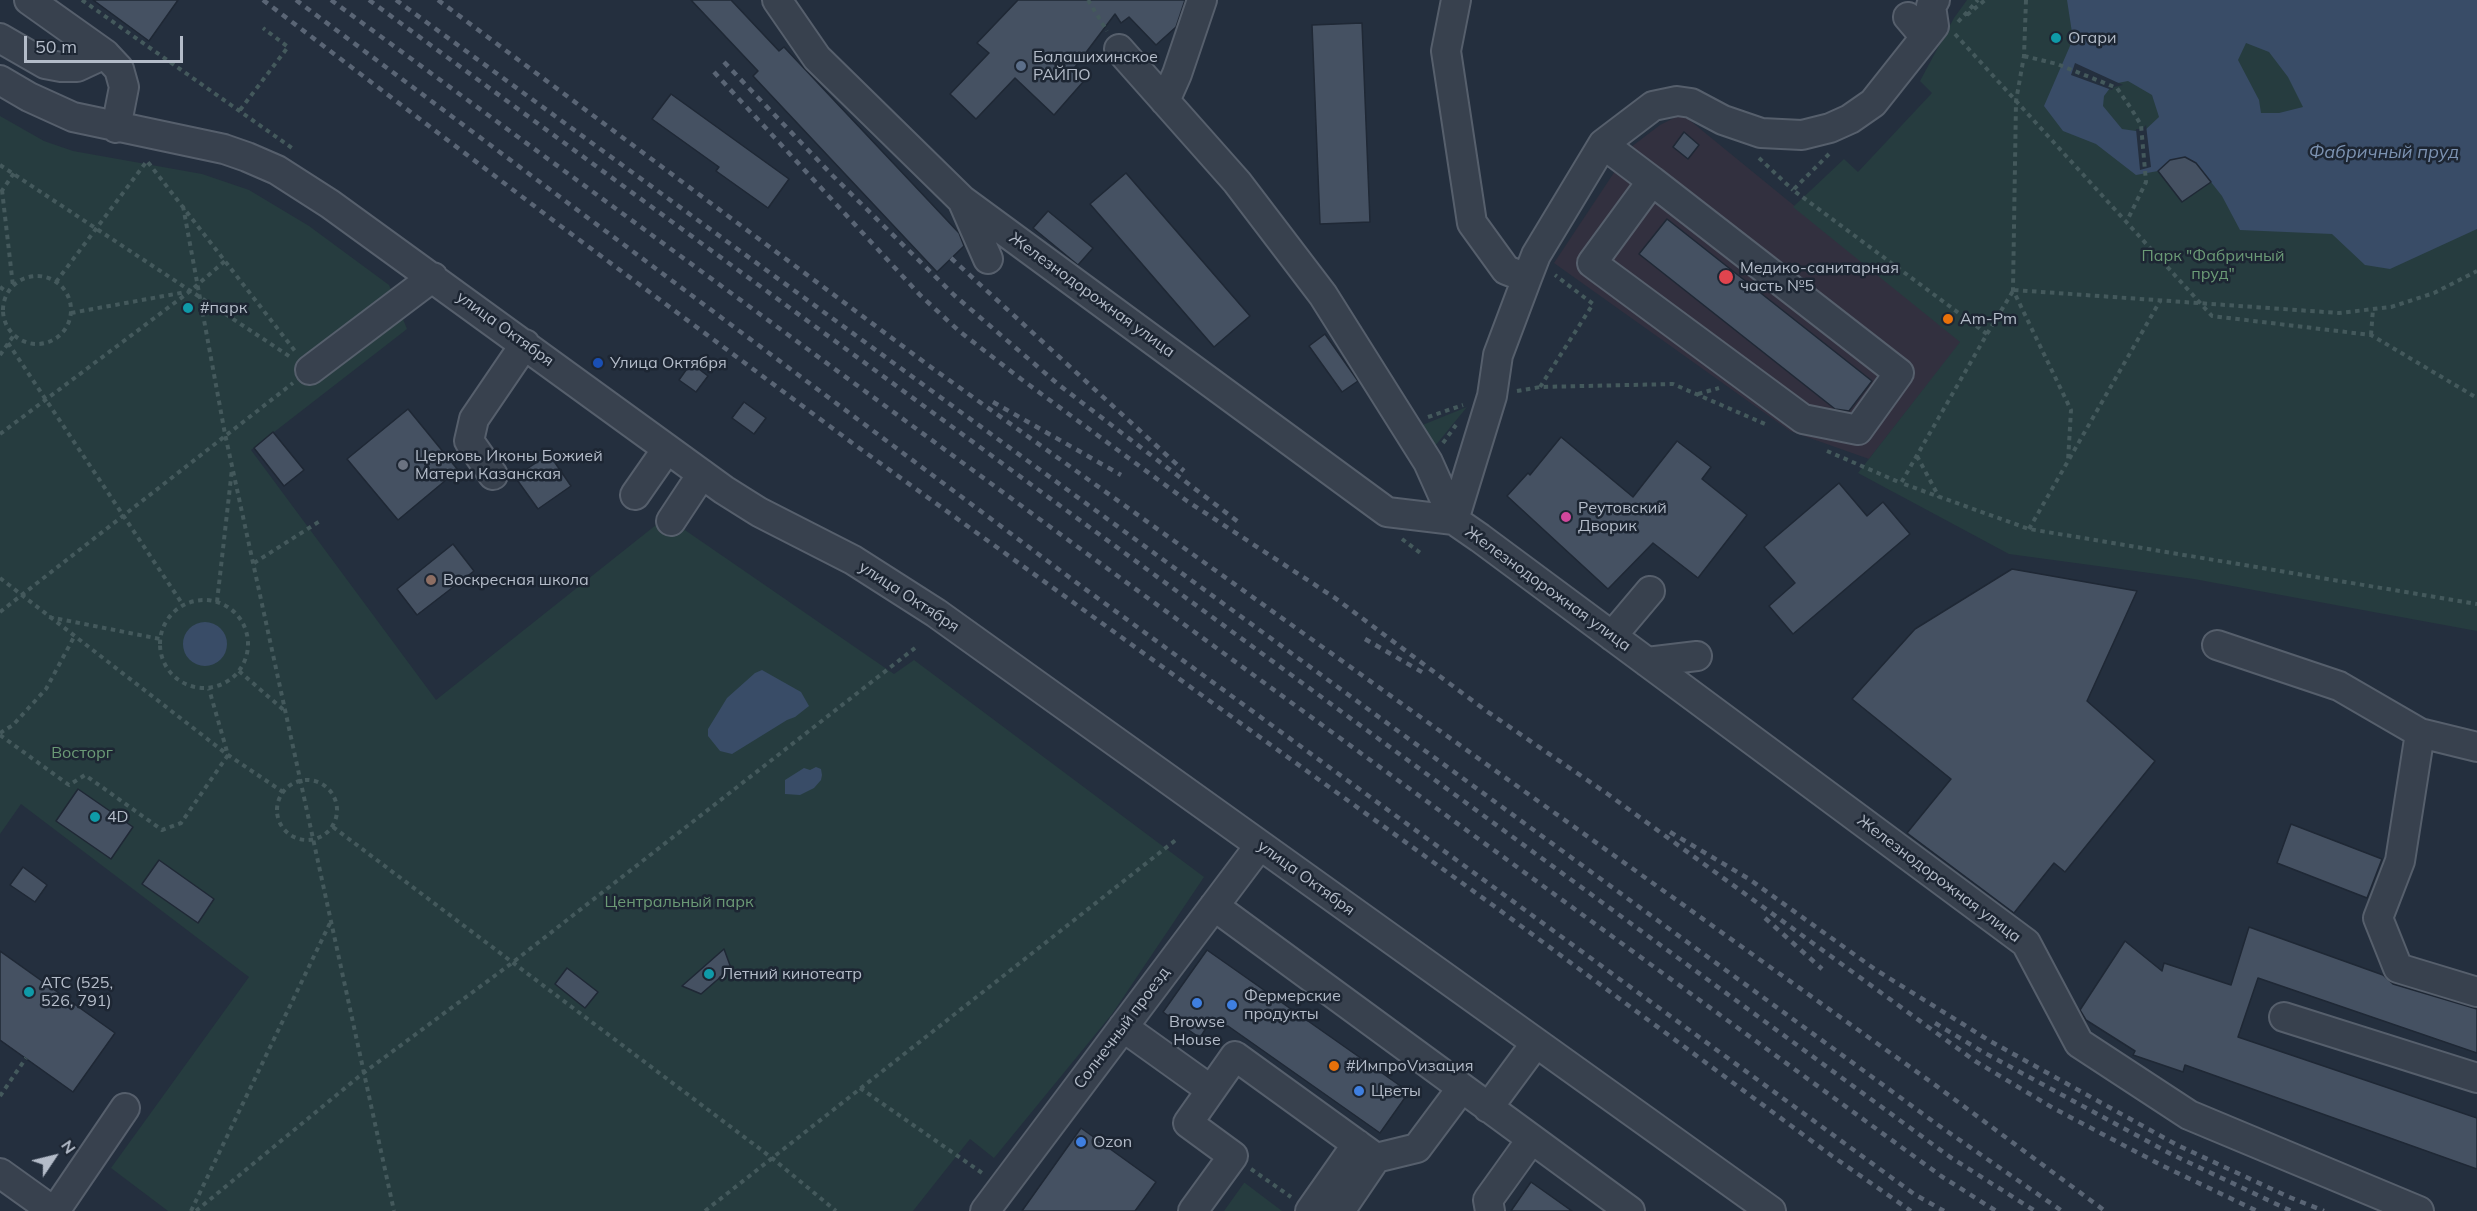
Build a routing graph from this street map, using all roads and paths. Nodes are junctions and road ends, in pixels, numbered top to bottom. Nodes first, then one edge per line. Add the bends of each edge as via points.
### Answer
1 (29, 0) edge
2 (82, 0) edge
3 (777, 0) edge
4 (1088, 0) edge
5 (1202, 0) edge
6 (1456, 0) edge
7 (1935, 0) edge
8 (1977, 0) edge
9 (1985, 0) edge
10 (2026, 0) edge
11 (1959, 21) junction
12 (263, 27) dead end
13 (1928, 28) junction
14 (0, 38) edge
15 (1119, 49) joint
16 (105, 54) junction
17 (2024, 56) junction
18 (0, 80) edge
19 (1165, 101) junction
20 (2016, 101) junction
21 (116, 128) junction
22 (1603, 144) junction
23 (1835, 148) dead end
24 (0, 165) edge
25 (14, 173) junction
26 (1652, 181) junction
27 (1, 192) edge
28 (962, 200) junction
29 (183, 206) junction
30 (2126, 223) junction
31 (97, 230) junction
32 (988, 259) dead end
33 (225, 261) junction
34 (2477, 270) edge
35 (433, 277) junction
36 (1527, 278) junction
37 (56, 282) junction
38 (0, 286) edge
39 (13, 286) junction
40 (196, 286) junction
41 (2013, 290) junction
42 (7, 292) junction
43 (189, 292) junction
44 (199, 297) junction
45 (2160, 301) junction
46 (2199, 304) junction
47 (2373, 309) junction
48 (71, 313) junction
49 (1987, 334) junction
50 (14, 335) junction
51 (2372, 336) junction
52 (8, 343) junction
53 (525, 344) junction
54 (0, 355) edge
55 (310, 370) junction
56 (1726, 386) dead end
57 (1511, 393) dead end
58 (1697, 394) junction
59 (2477, 398) edge
60 (46, 399) junction
61 (1465, 404) dead end
62 (1462, 418) dead end
63 (1405, 425) junction
64 (1769, 426) dead end
65 (0, 434) edge
66 (225, 434) junction
67 (1821, 448) dead end
68 (667, 449) junction
69 (1917, 455) junction
70 (2068, 461) junction
71 (1428, 462) junction
72 (232, 466) junction
73 (702, 474) junction
74 (493, 475) dead end
75 (1900, 483) junction
76 (635, 495) dead end
77 (1940, 497) junction
78 (122, 514) junction
79 (1454, 520) junction
80 (320, 521) dead end
81 (671, 521) dead end
82 (2029, 529) junction
83 (255, 563) junction
84 (0, 578) edge
85 (1650, 591) dead end
86 (21, 595) junction
87 (217, 602) junction
88 (2477, 604) edge
89 (183, 605) junction
90 (0, 612) edge
91 (48, 617) junction
92 (1612, 636) junction
93 (74, 637) junction
94 (160, 639) junction
95 (2217, 645) dead end
96 (915, 648) dead end
97 (1697, 656) dead end
98 (1647, 662) junction
99 (239, 671) junction
100 (209, 688) junction
101 (287, 713) junction
102 (2420, 733) junction
103 (0, 734) edge
104 (2477, 747) edge
105 (228, 755) junction
106 (302, 780) junction
107 (282, 792) junction
108 (333, 827) junction
109 (314, 839) junction
110 (1177, 839) dead end
111 (1260, 845) junction
112 (1214, 906) junction
113 (330, 923) junction
114 (512, 963) junction
115 (2477, 992) edge
116 (2284, 1017) dead end
117 (1123, 1027) junction
118 (1536, 1043) junction
119 (26, 1058) dead end
120 (363, 1074) junction
121 (2477, 1078) edge
122 (860, 1088) junction
123 (1461, 1089) junction
124 (1211, 1090) junction
125 (0, 1096) edge
126 (125, 1108) dead end
127 (1488, 1108) junction
128 (1531, 1140) junction
129 (1366, 1151) junction
130 (1233, 1156) junction
131 (772, 1158) junction
132 (0, 1173) edge
133 (1003, 1187) junction
134 (54, 1211) edge
135 (191, 1211) edge
136 (196, 1211) edge
137 (394, 1211) edge
138 (705, 1211) edge
139 (836, 1211) edge
140 (985, 1211) edge
141 (1193, 1211) edge
142 (1310, 1211) edge
143 (1340, 1211) edge
144 (1490, 1211) edge
145 (1630, 1211) edge
146 (1771, 1211) edge
147 (2419, 1211) edge

1 - 16 street
2 - 12 path via 240,110 288,46
3 - 28 street, Железнодорожная улица via 817,58
4 - 15 path
5 - 19 street
6 - 36 street via 1446,51 1472,223 1506,270
7 - 13 street via 1931,6 1934,26
8 - 11 path
9 - 11 path
10 - 17 path
11 - 13 path
13 - 20 path
13 - 22 street, Железнодорожная улица via 1873,103 1830,128 1802,135 1761,133 1723,120 1692,92 1677,101 1653,106
14 - 16 street via 45,64 61,67 77,67
15 - 19 street
16 - 21 street via 119,69 124,87
17 - 20 path
17 - 30 path via 2057,64 2117,88 2141,125 2146,182
18 - 21 street, улица Октября via 73,117
19 - 63 street via 1237,182 1323,295
20 - 30 path
20 - 41 path
21 - 35 street, улица Октября via 224,149 277,170
22 - 26 street
22 - 36 street, Железнодорожная улица via 1536,255
23 - 49 path via 1793,190
24 - 25 path
25 - 27 path
25 - 31 path
26 - 26 street via 1592,263 1803,419 1858,430 1899,373
27 - 39 path
28 - 32 street
28 - 79 street, Железнодорожная улица via 1387,512
29 - 31 path via 147,161
29 - 33 path
29 - 40 path
30 - 46 path
31 - 37 path
31 - 43 path
33 - 40 path
33 - 55 path
34 - 47 path via 2434,293
35 - 53 street, улица Октября
35 - 55 street
36 - 79 street, Железнодорожная улица via 1487,352 1492,396
37 - 39 path via 44,275
37 - 48 path via 69,296
38 - 42 path
39 - 42 path
40 - 43 path
40 - 44 path
41 - 45 path
41 - 49 path
41 - 70 path via 2072,410
42 - 50 path via 4,320
43 - 44 path
43 - 48 path
43 - 60 path
44 - 55 path
44 - 66 path
45 - 46 path
45 - 70 path
46 - 47 path via 2339,313
46 - 51 path via 2212,316
47 - 51 path
48 - 50 path via 65,330 51,341 39,345
49 - 69 path
50 - 52 path
51 - 59 path
52 - 54 path
52 - 60 path
53 - 68 street, улица Октября
53 - 74 street via 474,419 469,441
55 - 66 path
56 - 58 path
57 - 58 path via 1540,387 1673,384
58 - 64 path
60 - 65 path
60 - 78 path
61 - 63 path
62 - 71 path
63 - 71 street
66 - 72 path
66 - 78 path
67 - 75 path
68 - 73 street, улица Октября
68 - 76 street
69 - 75 path
69 - 77 path
70 - 82 path
71 - 79 street
72 - 83 path
72 - 87 path
73 - 81 street
73 - 111 street, улица Октября via 759,512 892,583
75 - 77 path
77 - 82 path
78 - 86 path
78 - 89 path
79 - 92 street, Железнодорожная улица
80 - 83 path
82 - 88 path
83 - 101 path
84 - 86 path
85 - 92 street
86 - 90 path
86 - 91 path
87 - 89 path via 200,600
87 - 99 path via 235,613 246,631 248,651
89 - 94 path via 164,625
91 - 93 path
91 - 94 path
92 - 98 street, Железнодорожная улица
93 - 103 path via 45,689
93 - 105 path
94 - 100 path via 162,659 172,676 189,686
95 - 102 street via 2339,686
96 - 114 path
97 - 98 street
98 - 147 street, Железнодорожная улица via 2026,943 2079,1043 2189,1115
99 - 100 path via 226,683
99 - 101 path
100 - 105 path
101 - 106 path
102 - 104 street
102 - 115 street via 2400,861 2378,918 2398,968
103 - 105 path via 69,785 85,775 162,830 181,823
105 - 107 path
106 - 107 path
106 - 108 path via 325,786 333,795
106 - 109 path
107 - 109 path via 277,814 280,825 299,839
108 - 109 path
108 - 114 path
109 - 113 path
110 - 122 path
111 - 112 street, Солнечный проезд
111 - 118 street, улица Октября
112 - 117 street, Солнечный проезд
112 - 123 street
113 - 120 path
113 - 135 path
114 - 120 path
114 - 131 path
116 - 121 street
117 - 124 street
117 - 133 street, Солнечный проезд
118 - 127 street
118 - 146 street, улица Октября
119 - 125 path
120 - 136 path
120 - 137 path
122 - 131 path
122 - 133 path
123 - 127 street
123 - 129 street via 1417,1148
124 - 129 street via 1235,1056
124 - 130 street via 1188,1123
126 - 134 street
127 - 128 street
128 - 144 street via 1488,1200
128 - 145 street
129 - 142 street
129 - 143 street
130 - 141 street
130 - 142 path
131 - 138 path
131 - 139 path
132 - 134 street
133 - 140 street, Солнечный проезд

